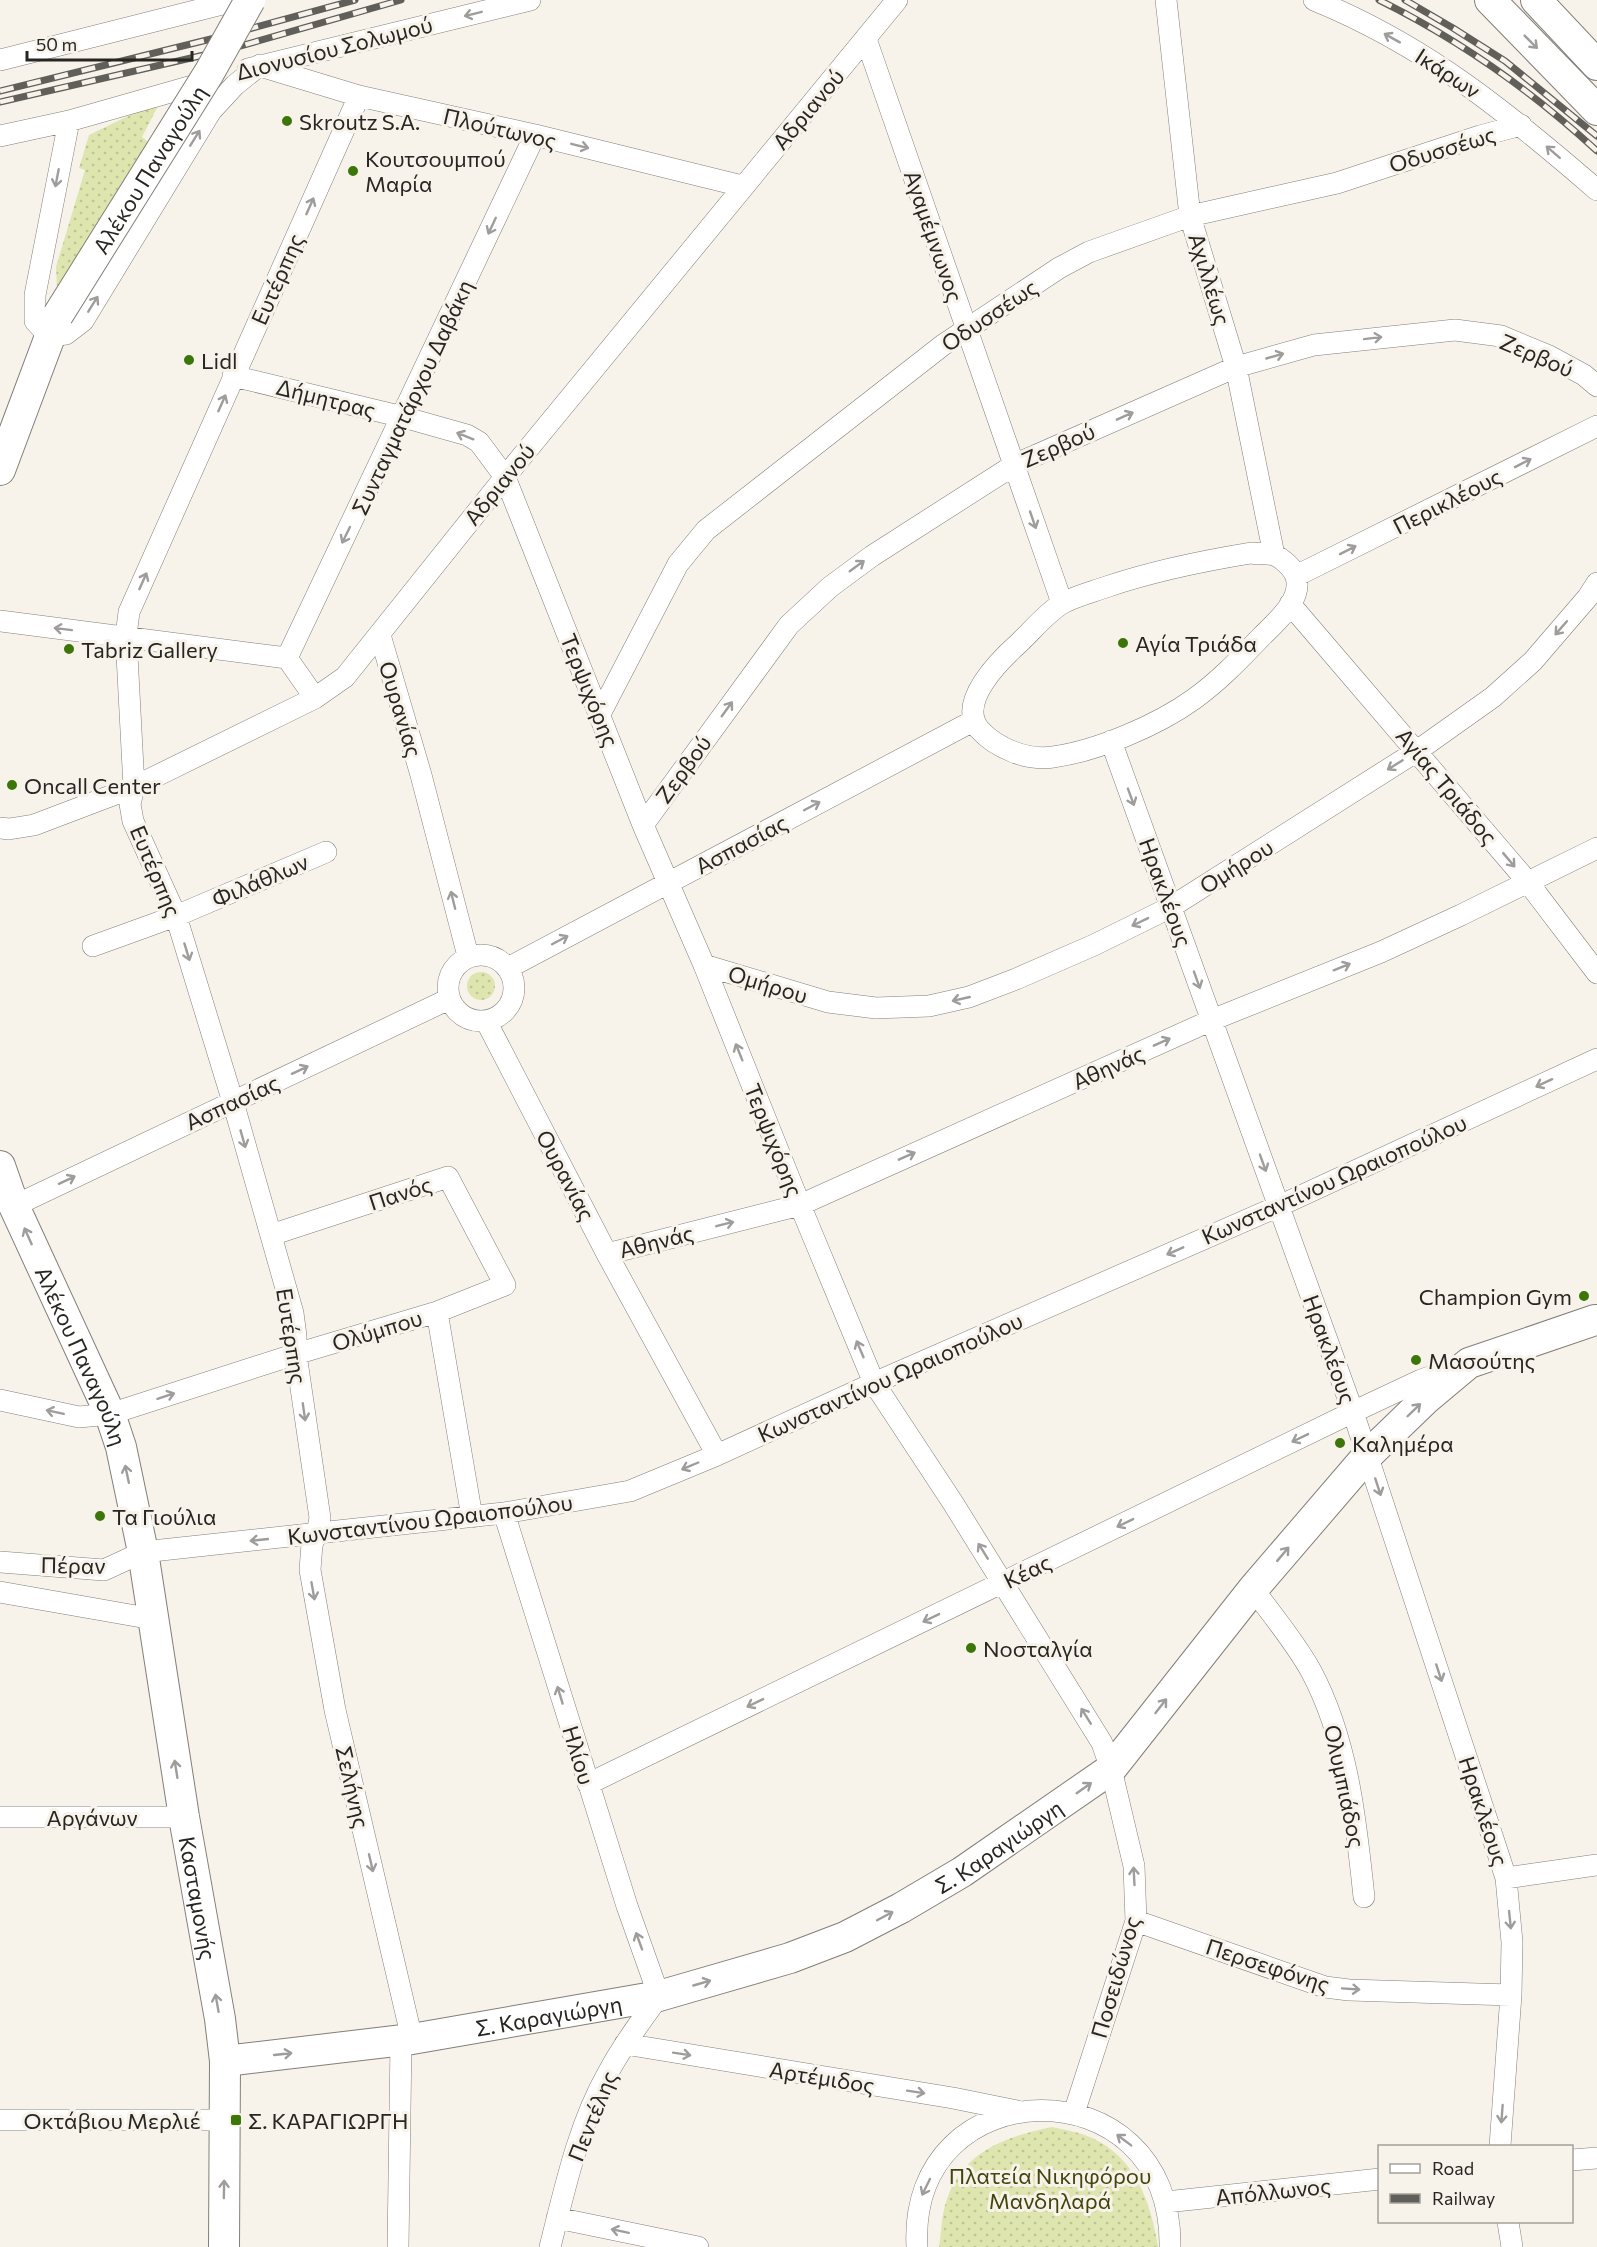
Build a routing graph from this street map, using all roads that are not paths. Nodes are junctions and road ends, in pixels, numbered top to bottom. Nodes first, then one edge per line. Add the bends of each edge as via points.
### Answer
1 (238, 0) edge
2 (250, 0) edge
3 (530, 0) edge
4 (897, 0) edge
5 (1166, 0) edge
6 (1314, 0) edge
7 (1472, 0) edge
8 (1536, 0) edge
9 (200, 4) edge
10 (1497, 8) edge
11 (866, 39) junction
12 (0, 60) edge
13 (260, 65) junction
14 (1597, 65) edge
15 (359, 96) junction
16 (1597, 110) edge
17 (69, 121) junction
18 (1521, 126) junction
19 (535, 135) junction
20 (0, 136) edge
21 (742, 186) junction
22 (1597, 190) edge
23 (1190, 216) junction
24 (53, 325) junction
25 (966, 329) junction
26 (1236, 367) junction
27 (233, 376) junction
28 (1597, 387) edge
29 (403, 417) junction
30 (1597, 426) edge
31 (1014, 465) junction
32 (0, 470) edge
33 (505, 477) junction
34 (1274, 555) junction
35 (1296, 576) junction
36 (1597, 583) edge
37 (1062, 603) junction
38 (1290, 604) junction
39 (0, 621) edge
40 (126, 636) junction
41 (380, 636) junction
42 (287, 658) junction
43 (315, 698) junction
44 (600, 714) junction
45 (973, 721) junction
46 (1111, 741) junction
47 (1417, 751) junction
48 (134, 787) junction
49 (643, 825) junction
50 (0, 828) edge
51 (1597, 848) edge
52 (326, 852) dead end
53 (1527, 881) junction
54 (668, 883) junction
55 (1171, 907) junction
56 (176, 916) junction
57 (93, 946) dead end
58 (468, 956) junction
59 (704, 965) junction
60 (508, 968) junction
61 (1597, 973) edge
62 (449, 999) junction
63 (1212, 1020) junction
64 (486, 1021) junction
65 (1597, 1059) edge
66 (233, 1102) junction
67 (0, 1166) edge
68 (800, 1204) junction
69 (14, 1206) junction
70 (1279, 1206) junction
71 (271, 1234) junction
72 (608, 1254) junction
73 (505, 1285) joint
74 (436, 1312) junction
75 (1596, 1323) edge
76 (296, 1354) junction
77 (1469, 1363) junction
78 (874, 1383) junction
79 (0, 1400) edge
80 (1353, 1412) junction
81 (110, 1414) junction
82 (717, 1455) junction
83 (1368, 1455) junction
84 (504, 1513) junction
85 (472, 1516) junction
86 (317, 1534) junction
87 (143, 1552) junction
88 (0, 1562) edge
89 (1002, 1583) junction
90 (1253, 1589) junction
91 (0, 1592) edge
92 (153, 1619) junction
93 (1112, 1769) junction
94 (588, 1784) junction
95 (0, 1817) edge
96 (184, 1817) junction
97 (1597, 1865) edge
98 (1506, 1878) junction
99 (1364, 1897) dead end
100 (1136, 1921) junction
101 (1511, 1995) junction
102 (659, 1996) junction
103 (406, 2040) junction
104 (625, 2044) junction
105 (225, 2061) junction
106 (1020, 2111) junction
107 (1074, 2113) junction
108 (0, 2120) edge
109 (225, 2120) junction
110 (1500, 2145) edge
111 (1597, 2158) edge
112 (1573, 2160) edge
113 (1378, 2179) edge
114 (1166, 2202) junction
115 (557, 2218) junction
116 (1508, 2223) edge
117 (224, 2247) edge
118 (398, 2247) edge
119 (550, 2247) edge
120 (698, 2247) edge
121 (917, 2247) edge
122 (1170, 2247) edge
123 (1512, 2247) edge

1 - 9 street
2 - 24 street, Αλέκου Παναγούλη, bridge
3 -> 13 street, Διονυσίου Σολωμού
4 - 11 street, Αδριανού
5 - 23 street, Αχιλλέως
18 -> 6 street, Ικάρων via 1431,60 1366,23
7 - 10 street
8 - 14 street
9 - 12 street
10 -> 16 street
11 - 21 street, Αδριανού
11 - 25 street, Αγαμέμνωνος
13 - 15 street, Πλούτωνος
13 - 17 street, Διονυσίου Σολωμού
24 -> 13 street via 66,334 83,321 212,111
15 - 19 street, Πλούτωνος
27 -> 15 street, Ευτέρπης
17 - 20 street, Διονυσίου Σολωμού
17 -> 24 street via 35,295 35,321
22 -> 18 street, Ικάρων
18 - 23 street, Οδυσσέως via 1337,183
19 -> 21 street, Πλούτωνος
19 -> 29 street, Συνταγματάρχου Δαβάκη
21 - 33 street, Αδριανού
23 - 25 street, Οδυσσέως via 1089,252
23 - 26 street, Αχιλλέως
24 - 32 street, Αλέκου Παναγούλη
25 - 31 street, Αγαμέμνωνος
25 - 44 street, Οδυσσέως via 706,530 678,564
26 -> 28 street, Ζερβού via 1314,345 1455,330 1501,336 1549,356 1584,375
31 -> 26 street, Ζερβού
26 - 34 street, Αχιλλέως
27 - 29 street, Δήμητρας
40 -> 27 street, Ευτέρπης via 129,612
33 -> 29 street, Δήμητρας via 479,442
29 -> 42 street, Συνταγματάρχου Δαβάκη
35 -> 30 street, Περικλέους
31 -> 37 street, Αγαμέμνωνος
49 -> 31 street, Ζερβού via 789,624 872,556
33 - 41 street, Αδριανού
33 - 44 street, Τερψιχόρης
34 - 35 street
34 - 37 street via 1251,553 1145,574
35 - 38 street via 1296,591
36 -> 47 street, Ομήρου via 1533,661 1493,697
37 - 45 street via 999,662 978,691
38 - 46 street via 1234,665 1196,698 1170,715
38 - 47 street, Αγίας Τριάδος
40 -> 39 street
40 - 42 street
40 - 48 street, Ευτέρπης
41 - 43 street, Αδριανού via 345,677
58 -> 41 street, Ουρανίας
42 - 43 street
43 - 48 street, Αδριανού
44 - 49 street, Τερψιχόρης
45 - 46 street via 986,737 1024,755 1051,758
54 -> 45 street, Ασπασίας
46 -> 55 street, Ηρακλέους
47 -> 53 street, Αγίας Τριάδος
47 -> 55 street, Ομήρου
48 - 50 street, Αδριανού via 34,825
48 - 56 street, Ευτέρπης via 130,804 133,821
49 - 54 street, Τερψιχόρης
51 - 53 street, Αθηνάς
52 - 56 street, Φιλάθλων
53 - 61 street, Αγίας Τριάδος
63 -> 53 street, Αθηνάς via 1381,952
54 - 59 street, Τερψιχόρης
60 -> 54 street, Ασπασίας
55 -> 59 street, Ομήρου via 1016,979 969,997 929,1006 876,1008 837,1003
55 -> 63 street, Ηρακλέους
56 - 57 street, Φιλάθλων
56 -> 66 street, Ευτέρπης
58 - 60 street via 483,954 497,958
58 - 62 street via 450,974
68 -> 59 street, Τερψιχόρης
60 - 64 street via 514,980 512,1000 499,1016
62 - 64 street via 464,1016
66 -> 62 street, Ασπασίας
68 -> 63 street, Αθηνάς
63 -> 70 street, Ηρακλέους
64 - 72 street, Ουρανίας
65 -> 70 street, Κωνσταντίνου Ωραιοπούλου
69 -> 66 street, Ασπασίας
66 -> 71 street, Ευτέρπης
67 - 69 street, Αλέκου Παναγούλη
72 -> 68 street, Αθηνάς
78 -> 68 street, Τερψιχόρης
81 -> 69 street, Αλέκου Παναγούλη
70 -> 78 street, Κωνσταντίνου Ωραιοπούλου
70 - 80 street, Ηρακλέους
71 - 73 street, Πανός via 448,1177
71 - 76 street, Ευτέρπης via 293,1313
72 - 82 street, Ουρανίας
73 - 74 street, Ολύμπου
74 - 76 street, Ολύμπου
74 - 85 street
75 - 77 street, Σ. Καραγιώργη
81 -> 76 street, Ολύμπου
76 -> 86 street, Ευτέρπης via 320,1518
77 - 80 street, Κέας via 1421,1380
83 -> 77 street, Σ. Καραγιώργη
78 - 82 street, Κωνσταντίνου Ωραιοπούλου
89 -> 78 street, Τερψιχόρης
81 -> 79 street, Ολύμπου via 79,1416
80 - 83 street, Ηρακλέους
80 -> 89 street, Κέας
87 -> 81 street, Αλέκου Παναγούλη via 121,1447
82 -> 84 street, Κωνσταντίνου Ωραιοπούλου via 630,1491
90 -> 83 street, Σ. Καραγιώργη
83 -> 98 street, Ηρακλέους
84 - 85 street, Κωνσταντίνου Ωραιοπούλου
94 -> 84 street, Ηλίου
85 - 86 street, Κωνσταντίνου Ωραιοπούλου
86 -> 87 street, Κωνσταντίνου Ωραιοπούλου
86 -> 103 street, Σελήνης via 310,1570 335,1710
87 - 88 street, Πέραν via 104,1570
87 - 92 street, Κασταμονής
93 -> 89 street, Τερψιχόρης via 1102,1743
89 -> 94 street, Κέας
93 -> 90 street, Σ. Καραγιώργη
90 - 99 street, Ολυμπιάδος via 1302,1656 1322,1694 1347,1774
91 - 92 street
96 -> 92 street, Κασταμονής
100 -> 93 street, Ποσειδώνος via 1134,1866
102 -> 93 street, Σ. Καραγιώργη via 790,1958 845,1937 962,1872
102 -> 94 street, Ηλίου
95 - 96 street, Αργάνων
105 -> 96 street, Κασταμονής
97 - 98 street
98 -> 101 street, Ηρακλέους via 1512,1942
100 -> 101 street, Περσεφόνης via 1325,1987
100 - 107 street, Ποσειδώνος
101 -> 110 street, Ηρακλέους
102 - 103 street, Σ. Καραγιώργη
102 - 104 street, Πεντέλης
105 -> 103 street, Σ. Καραγιώργη
103 - 118 street, Σελήνης
104 -> 106 street, Αρτέμιδος
104 - 115 street, Πεντέλης via 580,2134
105 - 109 street, Κασταμονής
106 - 107 street
106 -> 121 street via 978,2127 960,2139 938,2164 922,2194
114 -> 107 street via 1152,2172 1132,2145 1105,2125
108 - 109 street, Οκτάβιου Μερλιέ
117 -> 109 street, Κασταμονής
111 - 112 street
113 - 114 street, Απόλλωνος
114 - 122 street
115 - 119 street, Πεντέλης
120 -> 115 street
116 - 123 street

